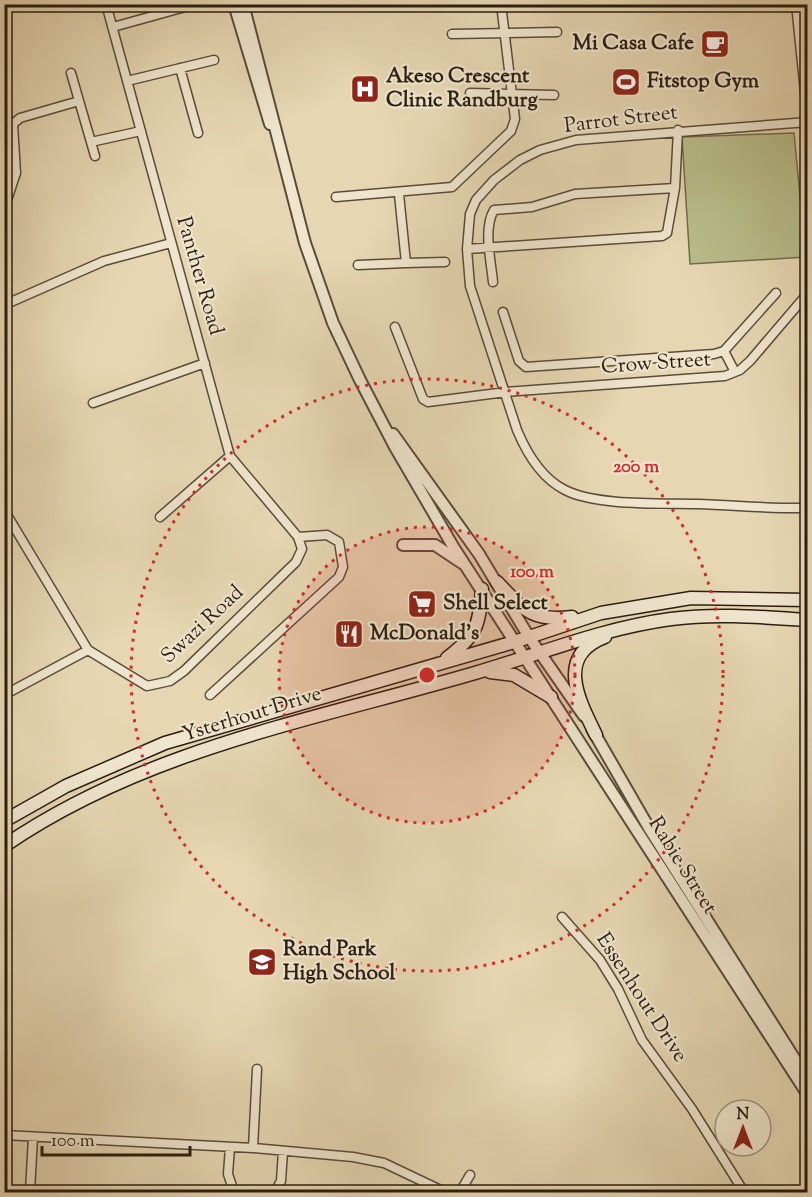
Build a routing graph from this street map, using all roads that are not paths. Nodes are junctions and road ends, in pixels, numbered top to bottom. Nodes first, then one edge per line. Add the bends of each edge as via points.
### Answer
1 (106, 4) edge
2 (196, 4) edge
3 (234, 4) edge
4 (243, 4) edge
5 (501, 4) edge
6 (796, 4) edge
7 (113, 27) junction
8 (557, 32) dead end
9 (505, 33) junction
10 (452, 34) dead end
11 (214, 60) dead end
12 (180, 68) junction
13 (71, 73) dead end
14 (127, 81) junction
15 (470, 93) dead end
16 (512, 94) junction
17 (554, 95) dead end
18 (79, 101) junction
19 (807, 122) edge
20 (678, 130) junction
21 (141, 131) junction
22 (198, 133) dead end
23 (91, 142) junction
24 (280, 147) junction
25 (95, 156) dead end
26 (675, 188) junction
27 (399, 194) junction
28 (336, 197) dead end
29 (7, 200) dead end
30 (171, 243) junction
31 (489, 248) junction
32 (467, 249) junction
33 (445, 262) dead end
34 (406, 263) junction
35 (358, 264) dead end
36 (493, 282) dead end
37 (807, 292) edge
38 (776, 293) dead end
39 (4, 305) edge
40 (503, 312) dead end
41 (395, 327) dead end
42 (724, 351) junction
43 (205, 363) junction
44 (735, 372) junction
45 (506, 392) junction
46 (93, 403) dead end
47 (382, 422) junction
48 (230, 456) junction
49 (807, 508) edge
50 (4, 510) edge
51 (160, 517) dead end
52 (298, 537) junction
53 (403, 545) dead end
54 (469, 568) junction
55 (496, 582) junction
56 (482, 589) junction
57 (807, 600) edge
58 (601, 613) junction
59 (807, 620) edge
60 (645, 622) junction
61 (528, 637) junction
62 (514, 642) junction
63 (88, 650) junction
64 (540, 652) junction
65 (525, 658) junction
66 (441, 663) junction
67 (474, 674) junction
68 (4, 695) edge
69 (210, 695) dead end
70 (551, 697) junction
71 (596, 735) junction
72 (4, 821) edge
73 (4, 846) edge
74 (562, 917) dead end
75 (257, 1069) dead end
76 (807, 1080) edge
77 (807, 1095) edge
78 (4, 1135) edge
79 (33, 1137) junction
80 (230, 1147) junction
81 (253, 1148) junction
82 (283, 1151) junction
83 (470, 1175) dead end
84 (440, 1191) edge
85 (30, 1192) edge
86 (234, 1192) edge
87 (275, 1192) edge
88 (460, 1192) edge
89 (744, 1192) edge

1 - 7 street, Panther Road
2 - 7 street
3 - 24 street via 263,109
4 - 24 street
5 - 9 street
6 - 19 street
7 - 14 street, Panther Road
8 - 9 street
9 - 10 street
9 - 16 street
11 - 12 street
12 - 14 street
12 - 22 street
13 - 18 street
14 - 21 street, Panther Road
15 - 16 street
16 - 17 street
16 - 27 street via 515,119 511,131 454,186
18 - 23 street
18 - 29 street via 20,118 13,124 16,173
19 - 20 street, Parrot Street
20 - 26 street
20 - 32 street, Parrot Street via 576,140 520,160 494,180 472,207
21 - 23 street
21 - 30 street, Panther Road
23 - 25 street
24 - 47 street via 318,284 346,353
26 - 31 street via 575,194 532,207 498,208 491,218
26 - 31 street via 670,226 662,236
27 - 28 street
27 - 34 street
30 - 39 street via 104,261
30 - 43 street, Panther Road
31 - 32 street
31 - 36 street
32 - 45 street, Parrot Street via 473,297
33 - 34 street
34 - 35 street
37 - 44 street, Crow Street via 750,361
38 - 42 street
40 - 42 street via 519,361 526,367
41 - 45 street, Crow Street via 425,401
42 - 44 street
43 - 46 street
43 - 48 street, Panther Road
44 - 45 street, Crow Street via 716,378
45 - 49 street, Parrot Street via 525,448 541,472 565,490 630,502
47 - 54 street, Rabie Street
47 - 55 street, Rabie Street via 401,443
48 - 51 street
48 - 52 street, Panther Road
50 - 63 street, Swazi Road
52 - 63 street, Swazi Road via 302,549 296,562 170,681 147,686
52 - 69 street via 327,535 339,542 343,567 339,577
53 - 54 street via 435,545
54 - 56 street, Rabie Street
55 - 58 main road via 524,610 539,618
55 - 61 street, Rabie Street
56 - 62 street, Rabie Street
56 - 66 main road via 476,631
57 - 58 main road via 690,598
58 - 61 main road, Ysterhout Drive
59 - 60 main road via 707,616
60 - 64 main road, Ysterhout Drive
60 - 71 main road via 598,640 578,659 575,689
61 - 62 main road, Ysterhout Drive
61 - 64 street, Rabie Street
62 - 65 street, Rabie Street
62 - 66 main road, Ysterhout Drive
63 - 68 street
64 - 65 main road, Ysterhout Drive
64 - 71 street, Rabie Street
65 - 67 main road, Ysterhout Drive
65 - 70 street, Rabie Street
66 - 72 main road, Ysterhout Drive via 165,743 66,786
67 - 70 main road via 514,675
67 - 73 main road, Ysterhout Drive via 154,766 59,812
70 - 77 street, Rabie Street
71 - 76 street, Rabie Street via 649,828
74 - 89 street, Essenhout Drive via 600,960 642,1040 692,1109
75 - 81 street
78 - 79 street
79 - 80 street
79 - 85 street
80 - 81 street
80 - 86 street via 228,1174
81 - 82 street
82 - 84 street via 376,1161
82 - 87 street via 281,1181
83 - 88 street

